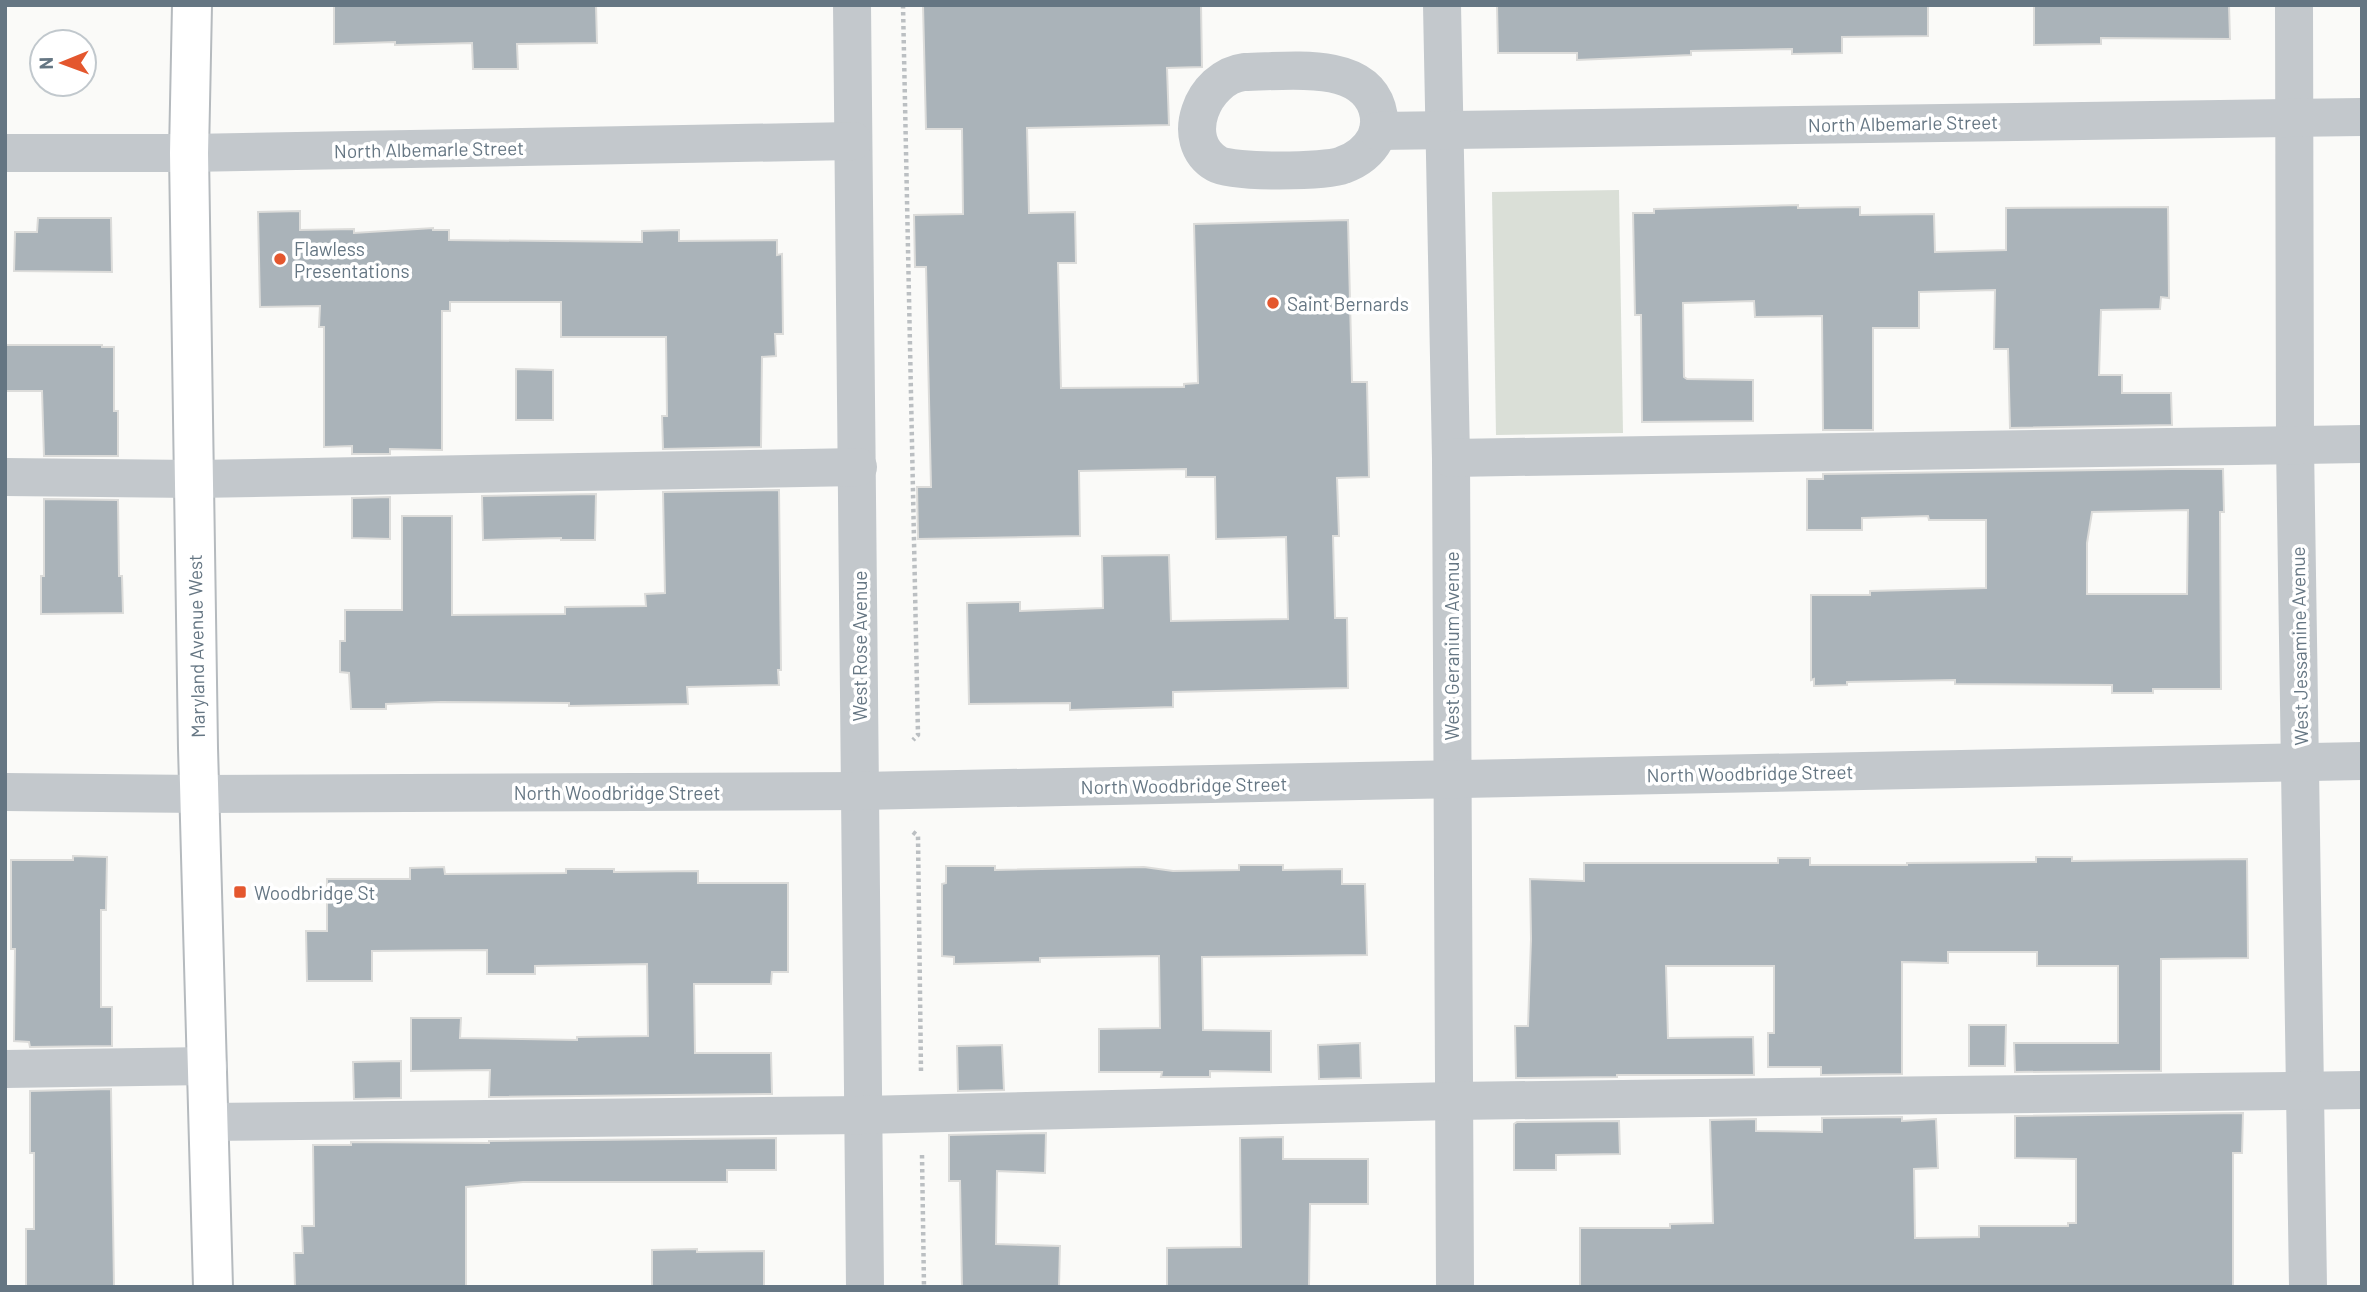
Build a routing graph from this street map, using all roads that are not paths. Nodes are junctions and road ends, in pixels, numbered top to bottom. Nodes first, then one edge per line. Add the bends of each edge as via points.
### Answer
1 (192, 5) edge
2 (852, 5) edge
3 (1442, 5) edge
4 (2294, 5) edge
5 (2362, 117) edge
6 (2294, 118) junction
7 (1444, 130) junction
8 (1378, 131) dead end
9 (853, 141) junction
10 (5, 153) edge
11 (189, 153) junction
12 (2362, 444) edge
13 (2295, 445) junction
14 (1451, 458) junction
15 (858, 467) junction
16 (5, 477) edge
17 (194, 479) junction
18 (2362, 761) edge
19 (2302, 762) junction
20 (1452, 779) junction
21 (860, 791) junction
22 (5, 792) edge
23 (198, 794) junction
24 (208, 1066) junction
25 (5, 1069) edge
26 (2362, 1090) edge
27 (2305, 1092) junction
28 (1453, 1101) junction
29 (863, 1115) junction
30 (209, 1122) junction
31 (212, 1287) edge
32 (865, 1287) edge
33 (1455, 1287) edge
34 (2308, 1287) edge

1 - 11 main road, Maryland Avenue West
2 - 9 street, West Rose Avenue
3 - 7 street, West Geranium Avenue
4 - 6 street, West Jessamine Avenue
5 - 6 street, North Albemarle Street
6 - 7 street, North Albemarle Street
6 - 13 street, West Jessamine Avenue
7 - 8 street, North Albemarle Street
7 - 14 street, West Geranium Avenue
9 - 11 street, North Albemarle Street
9 - 15 street, West Rose Avenue
10 - 11 street, North Albemarle Street
11 - 17 main road, Maryland Avenue West
12 - 13 street
13 - 14 street
13 - 19 street, West Jessamine Avenue
14 - 20 street, West Geranium Avenue
15 - 17 street
15 - 21 street, West Rose Avenue
16 - 17 street
17 - 23 main road, Maryland Avenue West
18 - 19 street, North Woodbridge Street
19 - 20 street, North Woodbridge Street
19 - 27 street, West Jessamine Avenue
20 - 21 street, North Woodbridge Street
20 - 28 street, West Geranium Avenue
21 - 23 street, North Woodbridge Street
21 - 29 street, West Rose Avenue
22 - 23 street, North Woodbridge Street
23 - 24 main road, Maryland Avenue West
24 - 25 street
24 - 30 main road, Maryland Avenue West
26 - 27 street
27 - 28 street
27 - 34 street, West Jessamine Avenue
28 - 29 street
28 - 33 street, West Geranium Avenue
29 - 30 street
29 - 32 street, West Rose Avenue
30 - 31 main road, Maryland Avenue West

